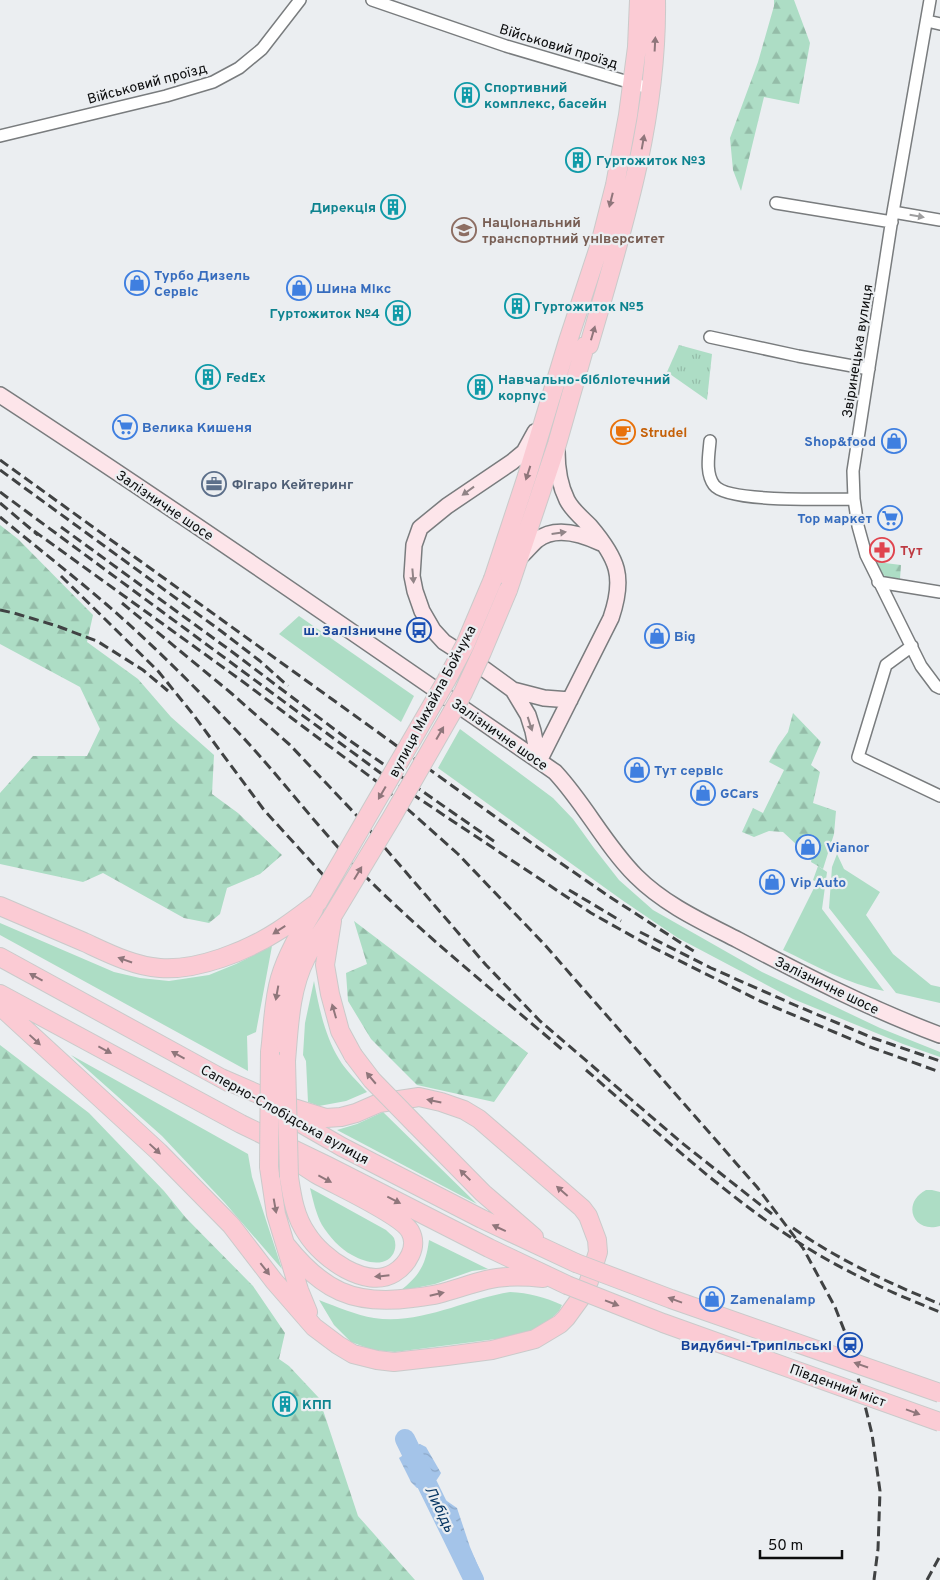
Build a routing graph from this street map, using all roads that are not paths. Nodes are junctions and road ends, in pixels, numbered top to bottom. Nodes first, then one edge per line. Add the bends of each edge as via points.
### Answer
1 (300, 0) edge
2 (373, 0) edge
3 (639, 0) edge
4 (656, 0) edge
5 (930, 0) edge
6 (927, 21) junction
7 (940, 24) edge
8 (633, 84) junction
9 (652, 89) junction
10 (0, 136) edge
11 (776, 203) dead end
12 (893, 217) junction
13 (940, 220) edge
14 (710, 337) dead end
15 (869, 369) junction
16 (553, 393) junction
17 (0, 394) edge
18 (710, 441) dead end
19 (557, 444) junction
20 (854, 499) junction
21 (603, 544) junction
22 (520, 557) junction
23 (878, 582) junction
24 (940, 592) edge
25 (912, 646) junction
26 (940, 688) edge
27 (514, 690) junction
28 (570, 700) junction
29 (539, 761) junction
30 (940, 796) edge
31 (318, 902) junction
32 (0, 906) edge
33 (332, 915) junction
34 (0, 957) edge
35 (0, 994) edge
36 (0, 1006) edge
37 (940, 1035) edge
38 (221, 1078) junction
39 (241, 1124) junction
40 (286, 1244) junction
41 (554, 1253) junction
42 (576, 1263) joint
43 (320, 1280) junction
44 (562, 1282) junction
45 (299, 1290) junction
46 (314, 1327) junction
47 (940, 1393) edge
48 (940, 1422) edge

1 - 10 street, Військовий проїзд via 262,50 213,82
2 - 8 street, Військовий проїзд via 506,46
3 - 8 main road, вулиця Михайла Бойчука
9 -> 4 main road, вулиця Михайла Бойчука
5 - 6 street, Звіринецька вулиця
6 - 7 street
6 - 12 street, Звіринецька вулиця
8 - 9 street, Військовий проїзд
8 -> 16 main road, вулиця Михайла Бойчука via 623,149 600,244
19 -> 9 main road, вулиця Михайла Бойчука via 632,193
11 - 12 street
12 -> 13 street
12 - 15 street, Звіринецька вулиця
14 - 15 street
15 - 20 street, Звіринецька вулиця via 853,471
16 -> 27 street via 524,452 420,528 414,545 412,576 415,591 433,630 444,642
16 -> 31 main road, вулиця Михайла Бойчука, bridge via 493,579 465,645
17 - 29 street, Залізничне шосе
18 - 20 street via 708,468 714,486 721,491 775,499
19 - 21 street via 560,484 568,501
19 - 22 main road, вулиця Михайла Бойчука
20 - 23 street, Звіринецька вулиця via 866,555
22 -> 21 street via 539,539 550,534 582,535
21 - 28 street via 617,568 616,602
33 -> 22 main road, вулиця Михайла Бойчука, bridge via 463,693
23 - 24 street
23 - 25 street, Звіринецька вулиця
25 - 26 street, Звіринецька вулиця via 922,666
25 - 30 street via 886,665 858,757
27 - 28 street via 544,698
27 -> 29 street via 528,715
28 - 29 street
29 - 37 street, Залізничне шосе via 565,783 615,852 658,895 813,980
31 -> 32 main road via 262,941 205,964 184,968 141,965 114,956
31 -> 40 main road, вулиця Михайла Бойчука, bridge via 279,979 270,1052 269,1167 276,1214
39 -> 33 main road, вулиця Михайла Бойчука, bridge via 315,1174 397,1218 413,1239 408,1260 388,1276 359,1275 343,1268 307,1235 293,1204 289,1177 286,1060 290,1017 296,985 306,958
41 -> 33 main road, bridge via 483,1193 372,1080 353,1055 340,1031 330,994 326,965
38 -> 34 main road, Саперно-Слобідська вулиця
35 -> 39 main road, Саперно-Слобідська вулиця
36 -> 46 main road via 159,1152 230,1225
41 -> 38 main road, Саперно-Слобідська вулиця via 482,1220 342,1147
46 -> 38 main road via 353,1354 394,1362 492,1350 535,1339 560,1324 573,1310 590,1281 598,1252 593,1227 582,1208 493,1130 464,1110 419,1097 379,1103 356,1113 326,1118 280,1104
39 -> 44 main road, Саперно-Слобідська вулиця
40 - 43 main road via 301,1264
40 - 45 main road, вулиця Михайла Бойчука
41 - 42 main road, Саперно-Слобідська вулиця
47 -> 42 main road, Південний міст, bridge
43 -> 44 main road via 346,1294 368,1300 436,1295 503,1277
43 - 45 main road via 308,1276 302,1279
44 -> 48 main road, Південний міст, bridge via 663,1323
45 - 46 main road, вулиця Михайла Бойчука

